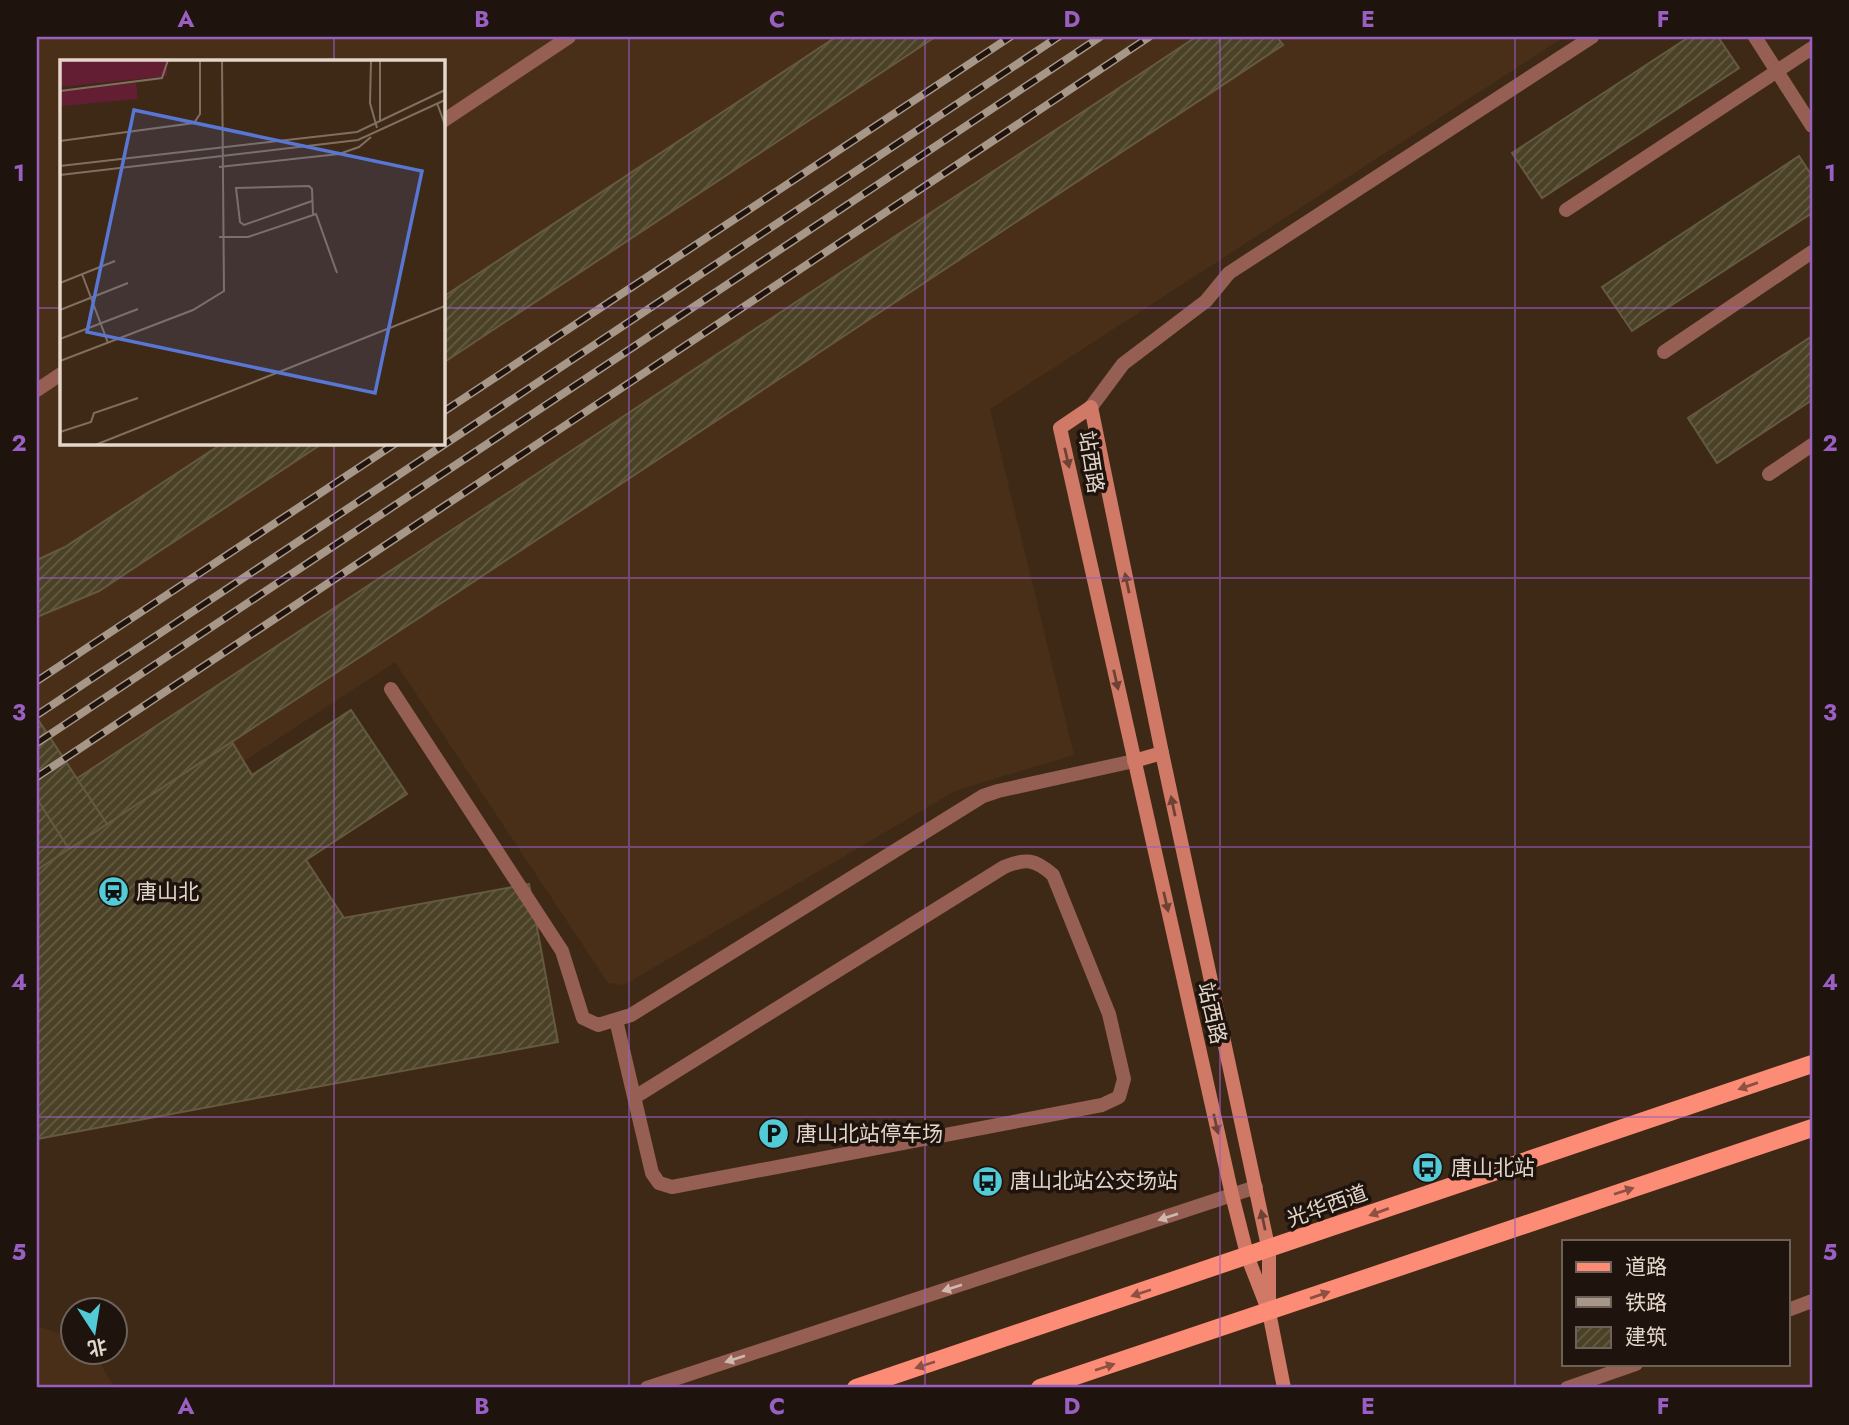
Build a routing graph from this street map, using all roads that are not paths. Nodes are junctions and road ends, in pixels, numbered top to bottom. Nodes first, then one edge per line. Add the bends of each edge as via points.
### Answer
1 (569, 37) edge
2 (1592, 37) edge
3 (1755, 37) edge
4 (1812, 48) edge
5 (1777, 71) junction
6 (444, 120) edge
7 (1812, 126) edge
8 (1566, 210) dead end
9 (1812, 253) edge
10 (1664, 352) dead end
11 (60, 374) edge
12 (37, 390) edge
13 (1091, 407) junction
14 (1812, 445) edge
15 (1769, 474) dead end
16 (391, 689) dead end
17 (1162, 753) junction
18 (1134, 761) junction
19 (616, 1020) junction
20 (1812, 1064) edge
21 (635, 1097) junction
22 (1812, 1128) edge
23 (1256, 1187) junction
24 (1232, 1195) junction
25 (1269, 1251) junction
26 (1248, 1258) junction
27 (1812, 1301) edge
28 (1790, 1309) edge
29 (1269, 1312) junction
30 (1630, 1366) edge
31 (647, 1388) edge
32 (856, 1388) edge
33 (1040, 1388) edge
34 (1284, 1388) edge
35 (1567, 1388) edge

1 - 6 street
2 - 13 street via 1229,273 1206,301 1124,364
3 - 5 street
4 - 5 street
5 - 7 street
5 - 8 street
9 - 10 street
11 - 12 street
17 -> 13 street, 站西路
13 -> 18 street, 站西路 via 1060,428
14 - 15 street
16 - 19 street via 562,951 583,1018 598,1026
17 - 18 street
23 -> 17 street, 站西路
18 - 19 street via 983,796 631,1015
18 -> 24 street, 站西路
19 - 21 street
20 -> 25 main road, 光华西道
21 - 21 street via 1021,860 1040,863 1053,875 1109,1014 1124,1079 1119,1097 1102,1105 672,1187 659,1183 652,1173
29 -> 22 main road
23 - 24 street
25 -> 23 street, 站西路
24 - 26 street, 站西路
24 -> 31 street
25 - 26 main road, 光华西道
25 - 29 street, 站西路
26 - 29 street, 站西路
26 -> 32 main road, 光华西道
27 - 28 street
33 -> 29 main road
29 - 34 street, 站西路
30 - 35 street

